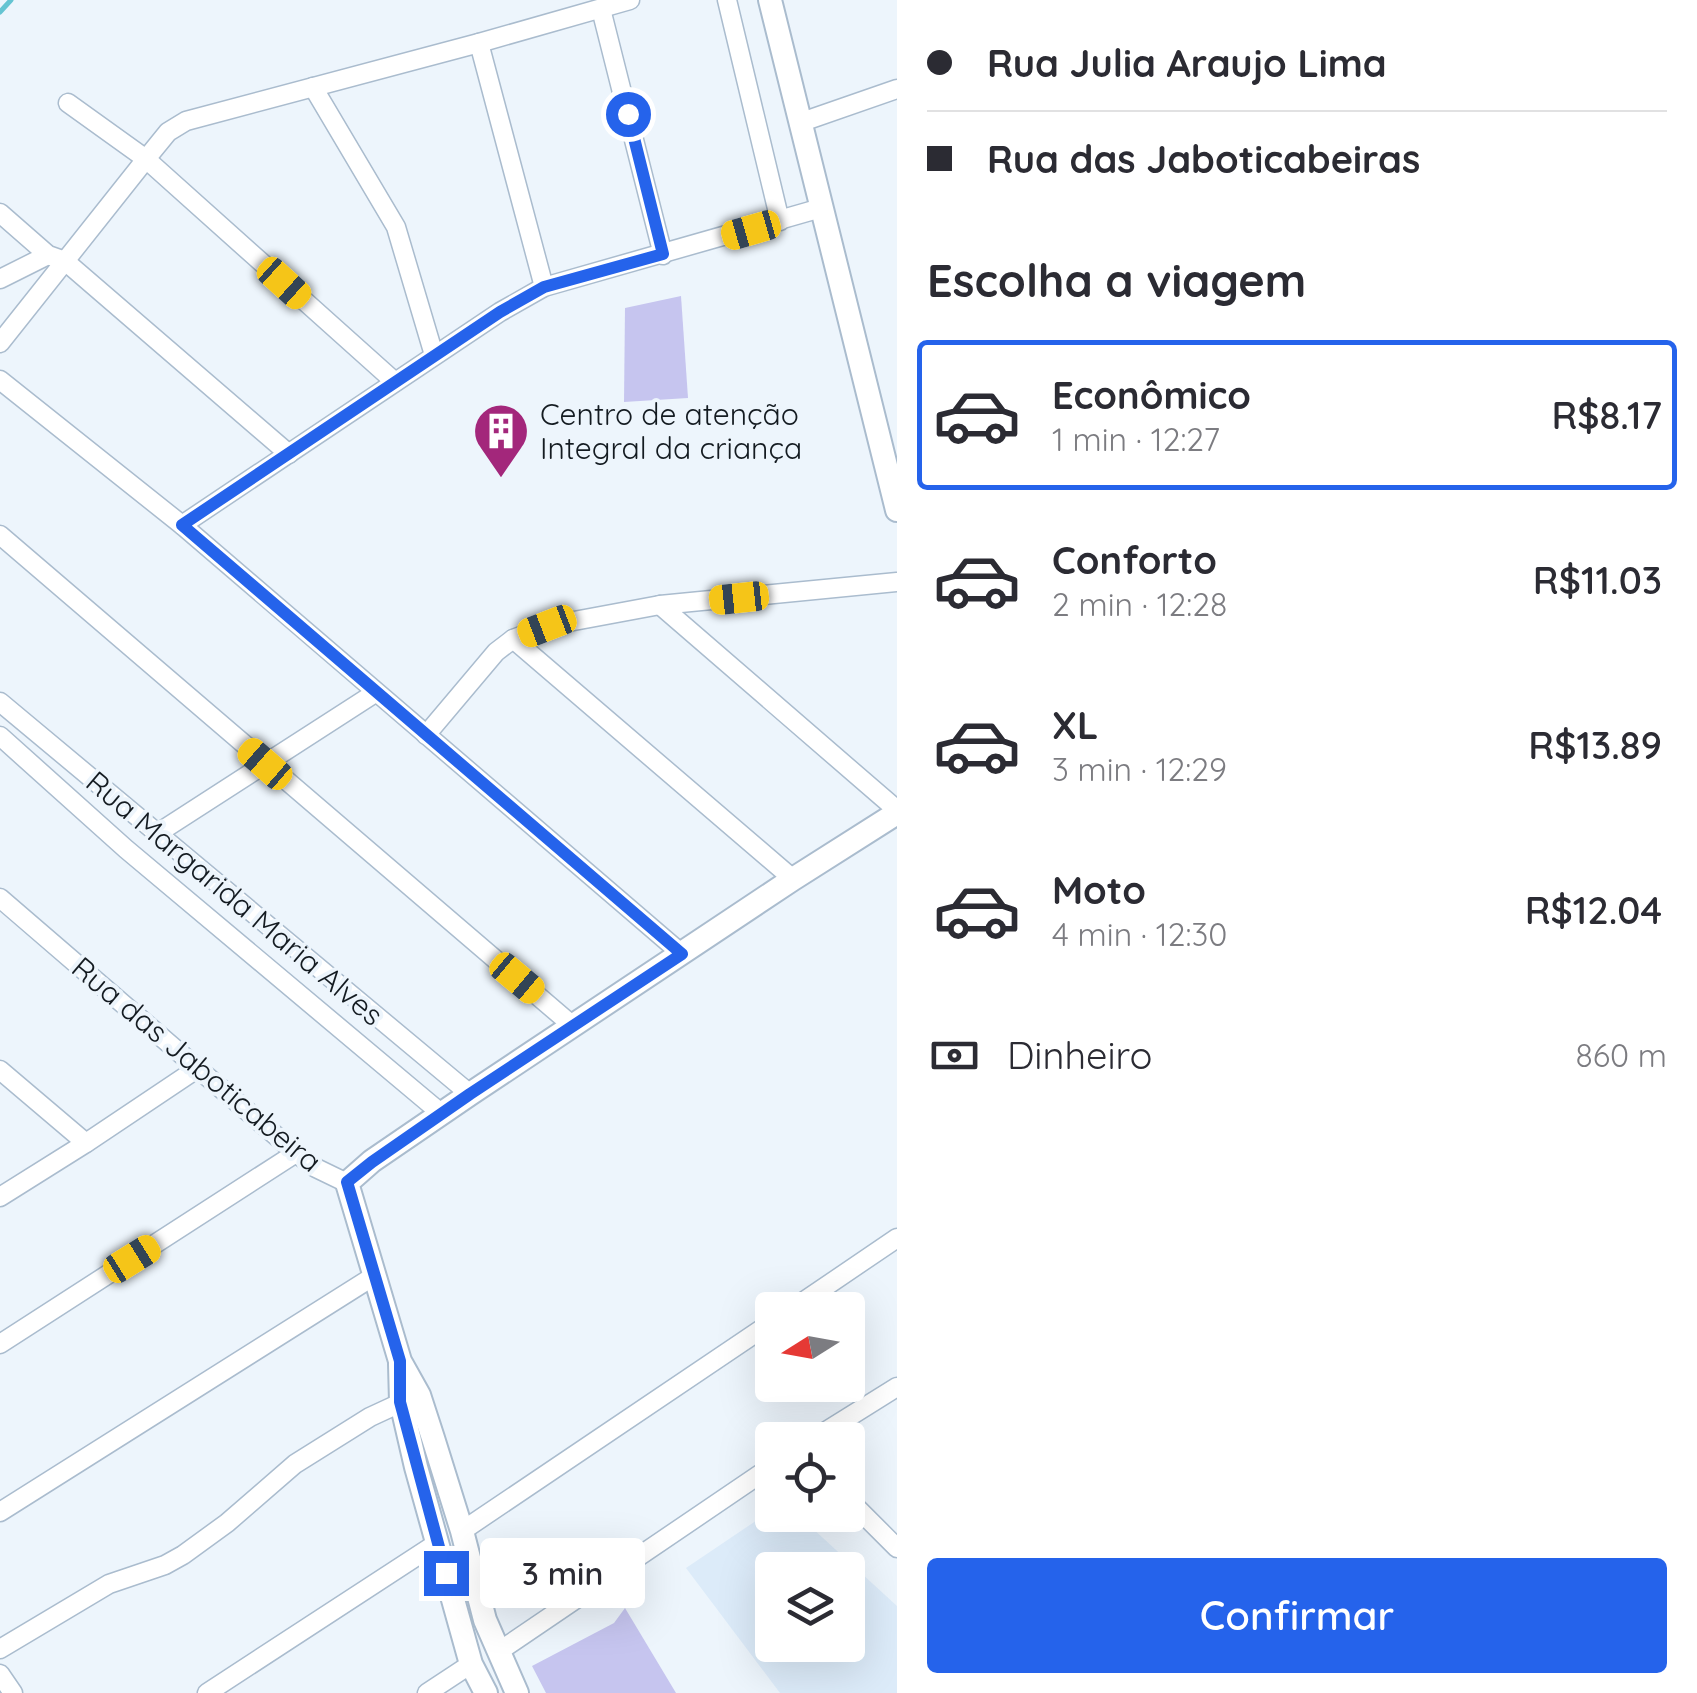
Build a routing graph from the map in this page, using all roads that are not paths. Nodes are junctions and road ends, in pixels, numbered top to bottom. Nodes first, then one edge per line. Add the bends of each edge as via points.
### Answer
1 (630, 0) edge
2 (727, 0) edge
3 (770, 0) edge
4 (601, 9) junction
5 (479, 43) junction
6 (313, 86) junction
7 (897, 89) edge
8 (68, 103) dead end
9 (800, 123) junction
10 (146, 159) junction
11 (821, 208) junction
12 (0, 212) edge
13 (780, 221) junction
14 (663, 254) junction
15 (56, 258) junction
16 (0, 279) edge
17 (544, 287) junction
18 (0, 344) edge
19 (434, 355) junction
20 (0, 380) edge
21 (395, 382) junction
22 (888, 434) edge
23 (289, 454) junction
24 (897, 510) edge
25 (182, 525) junction
26 (0, 535) edge
27 (897, 582) edge
28 (660, 605) junction
29 (513, 639) junction
30 (375, 693) junction
31 (0, 702) edge
32 (426, 734) junction
33 (0, 736) edge
34 (265, 764) junction
35 (897, 812) edge
36 (158, 833) junction
37 (793, 879) junction
38 (0, 898) edge
39 (682, 954) junction
40 (573, 1026) junction
41 (198, 1068) junction
42 (0, 1070) edge
43 (470, 1094) junction
44 (442, 1114) junction
45 (86, 1143) junction
46 (296, 1153) junction
47 (347, 1182) junction
48 (0, 1197) edge
49 (897, 1238) edge
50 (374, 1276) junction
51 (817, 1292) edge
52 (755, 1333) edge
53 (0, 1344) edge
54 (897, 1387) edge
55 (410, 1399) junction
56 (841, 1422) edge
57 (755, 1478) edge
58 (0, 1512) edge
59 (865, 1516) edge
60 (462, 1531) junction
61 (437, 1543) junction
62 (897, 1548) edge
63 (0, 1649) edge
64 (498, 1652) junction
65 (471, 1664) junction
66 (0, 1674) edge
67 (13, 1693) edge
68 (207, 1693) edge
69 (427, 1693) edge
70 (486, 1693) edge
71 (517, 1693) edge

1 - 4 street
2 - 13 street
3 - 9 street
4 - 5 street
4 - 14 street
5 - 6 street
5 - 17 street
6 - 10 street via 186,121
6 - 19 street via 396,227
7 - 9 street
8 - 10 street
9 - 11 street
10 - 15 street
10 - 21 street
11 - 13 street
11 - 22 street
12 - 15 street
13 - 14 street
14 - 17 street
15 - 16 street
15 - 18 street
15 - 23 street
17 - 19 street
19 - 21 street
20 - 25 street
21 - 23 street
22 - 24 street
23 - 25 street
25 - 30 street
26 - 34 street
27 - 28 street
28 - 29 street via 547,626
28 - 35 street
29 - 32 street
29 - 37 street
30 - 32 street
30 - 34 street
31 - 36 street, Rua Margarida Maria Alves
32 - 39 street
33 - 44 street, Rua Margarida Maria Alves
34 - 36 street
34 - 40 street
35 - 37 street
36 - 43 street, Rua Margarida Maria Alves
37 - 39 street
38 - 41 street, Rua das Jaboticabeira
39 - 40 street
40 - 43 street
41 - 45 street
41 - 46 street, Rua das Jaboticabeira
42 - 45 street
43 - 44 street
44 - 47 street
45 - 48 street
46 - 47 street, Rua das Jaboticabeira
46 - 53 street
47 - 50 street, Rua das Jaboticabeira
49 - 51 street
50 - 55 street, Rua das Jaboticabeira
50 - 58 street
52 - 60 street
54 - 56 street
55 - 60 street
55 - 61 street
55 - 63 street via 295,1464 183,1555 109,1584
57 - 64 street
59 - 62 street
60 - 64 street
61 - 65 street
61 - 68 street
64 - 71 street
65 - 69 street
65 - 70 street
66 - 67 street

